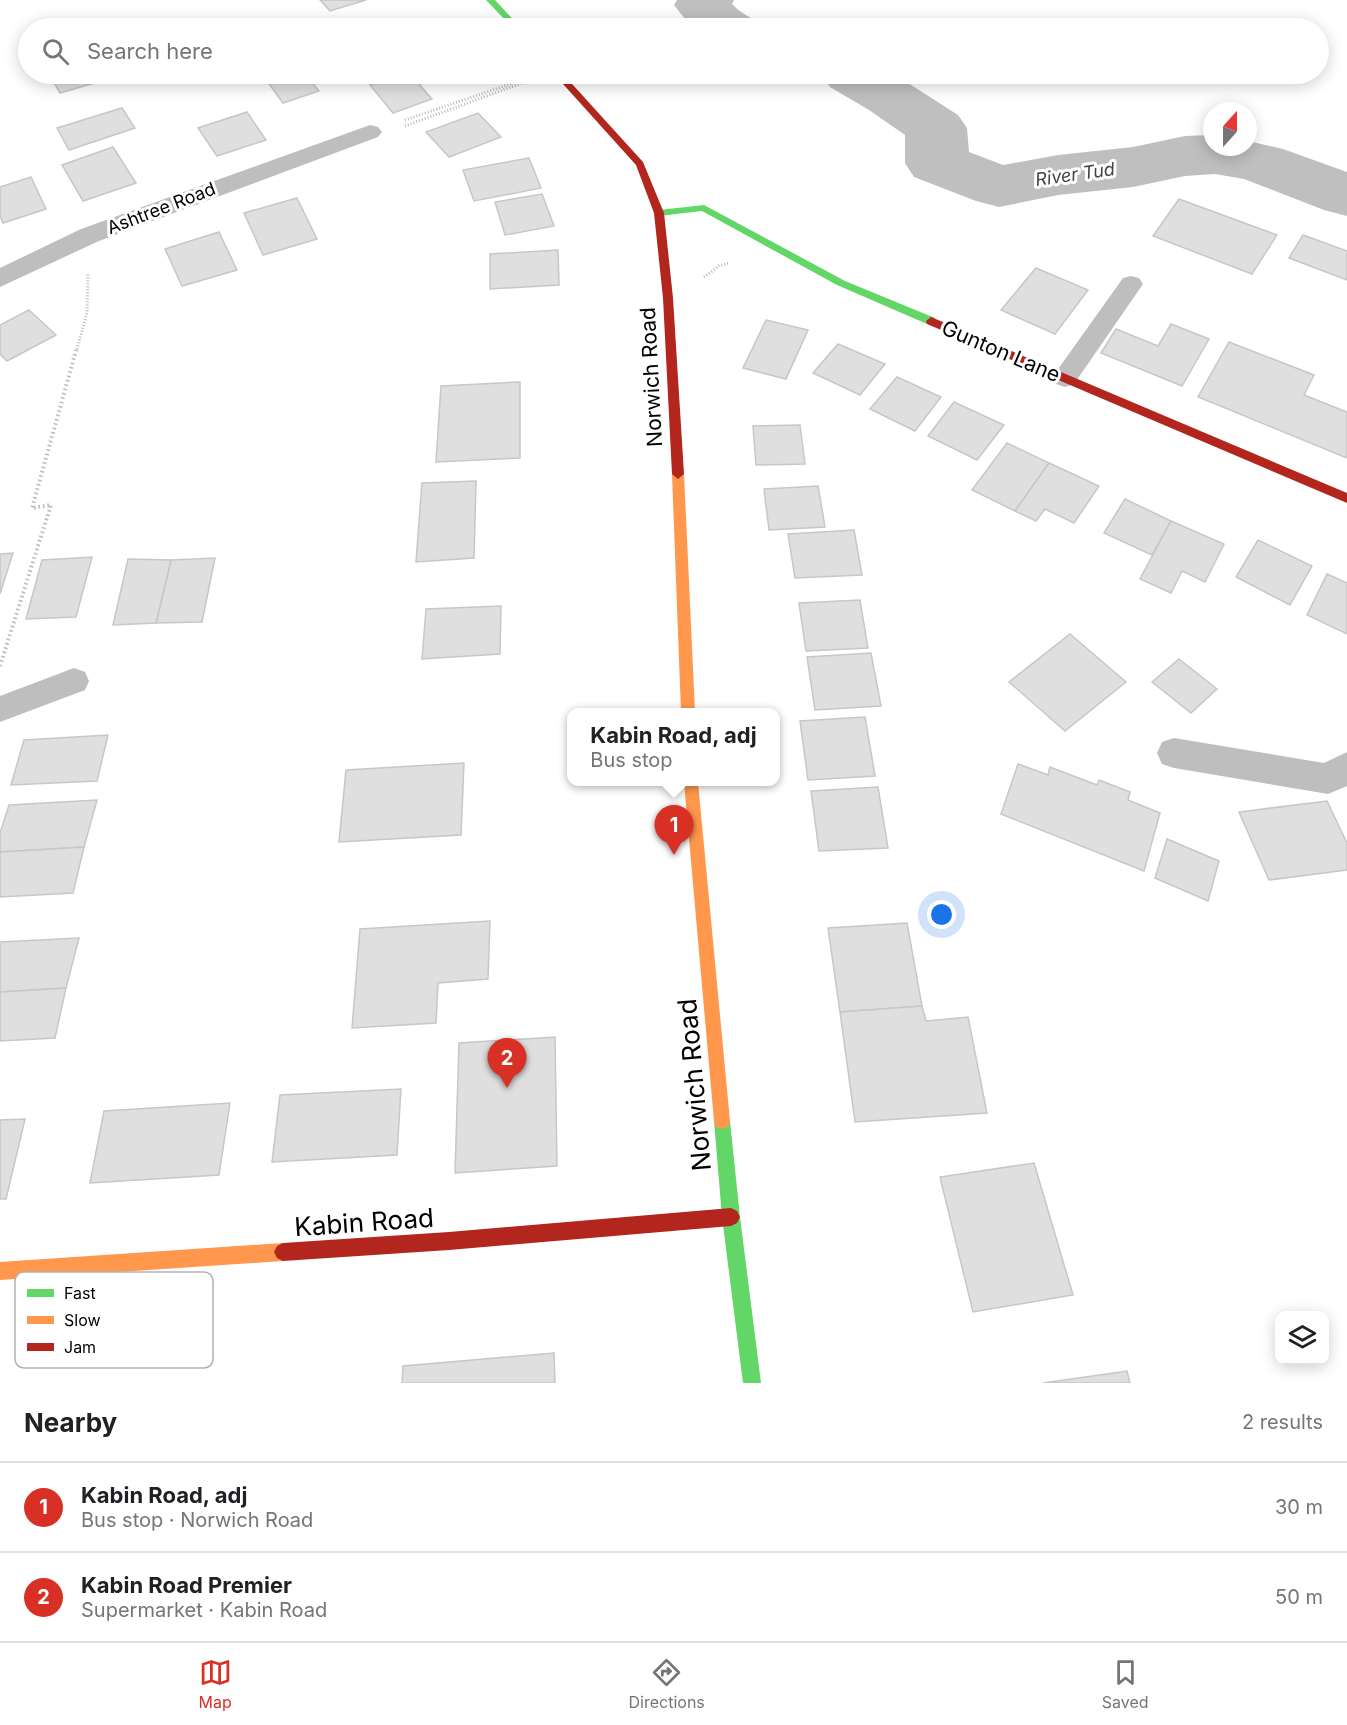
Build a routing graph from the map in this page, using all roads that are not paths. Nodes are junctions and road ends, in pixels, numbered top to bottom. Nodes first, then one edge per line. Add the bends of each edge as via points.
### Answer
1 (490, 0) edge
2 (507, 18) edge
3 (568, 84) edge
4 (370, 132) road end
5 (659, 213) junction
6 (0, 278) edge
7 (1131, 284) dead end
8 (1065, 378) junction
9 (1347, 498) edge
10 (74, 681) dead end
11 (688, 708) edge
12 (0, 709) edge
13 (1174, 753) dead end
14 (1347, 767) edge
15 (691, 786) edge
16 (731, 1217) junction
17 (0, 1271) edge
18 (752, 1383) edge

1 - 2 street
3 - 5 street, Norwich Road via 640,164
4 - 6 street, Ashtree Road via 321,140 90,235
5 - 8 street, Gunton Lane via 704,208 841,283
5 - 11 street, Norwich Road via 669,310
7 - 8 lane
8 - 9 street, Gunton Lane
10 - 12 lane
13 - 14 street via 1328,780
15 - 16 street, Norwich Road
16 - 17 street, Kabin Road via 449,1241
16 - 18 street, Norwich Road

